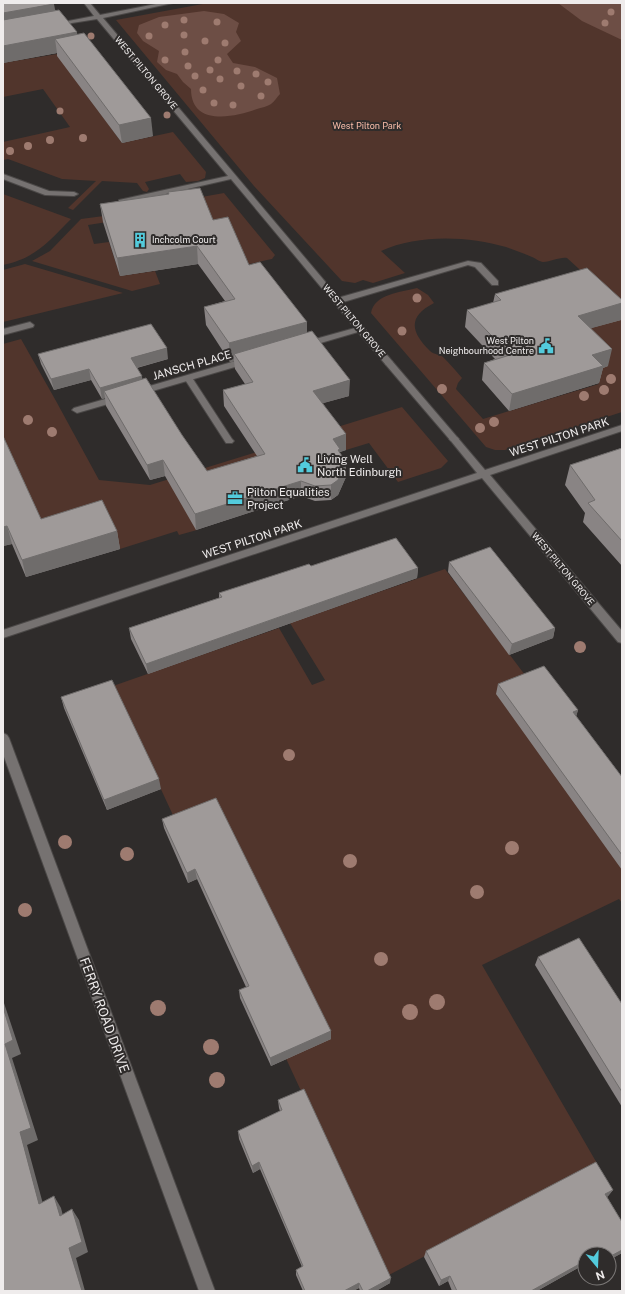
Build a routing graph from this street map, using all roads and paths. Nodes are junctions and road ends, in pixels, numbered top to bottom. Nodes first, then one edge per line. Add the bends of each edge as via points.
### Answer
1 (87, 3) edge
2 (170, 3) edge
3 (98, 16) junction
4 (47, 26) edge
5 (3, 176) edge
6 (232, 177) junction
7 (74, 194) dead end
8 (116, 204) edge
9 (495, 283) dead end
10 (337, 301) junction
11 (30, 325) dead end
12 (360, 329) junction
13 (3, 332) edge
14 (293, 348) edge
15 (255, 359) edge
16 (188, 378) junction
17 (77, 410) dead end
18 (622, 428) edge
19 (229, 441) dead end
20 (484, 474) junction
21 (3, 634) edge
22 (622, 639) edge
23 (3, 738) edge
24 (207, 1291) edge

1 - 3 street, WEST PILTON GROVE
2 - 3 street
3 - 4 street
3 - 6 street, WEST PILTON GROVE
5 - 7 street via 48,193
6 - 8 street
6 - 10 street, WEST PILTON GROVE
9 - 10 street via 478,265 468,263
10 - 12 street, WEST PILTON GROVE
11 - 13 street
12 - 14 street
12 - 20 street, WEST PILTON GROVE
15 - 16 street, JANSCH PLACE
16 - 17 street, JANSCH PLACE
16 - 19 street
18 - 20 street, WEST PILTON PARK
20 - 21 street, WEST PILTON PARK
20 - 22 street, WEST PILTON GROVE
23 - 24 street, FERRY ROAD DRIVE

